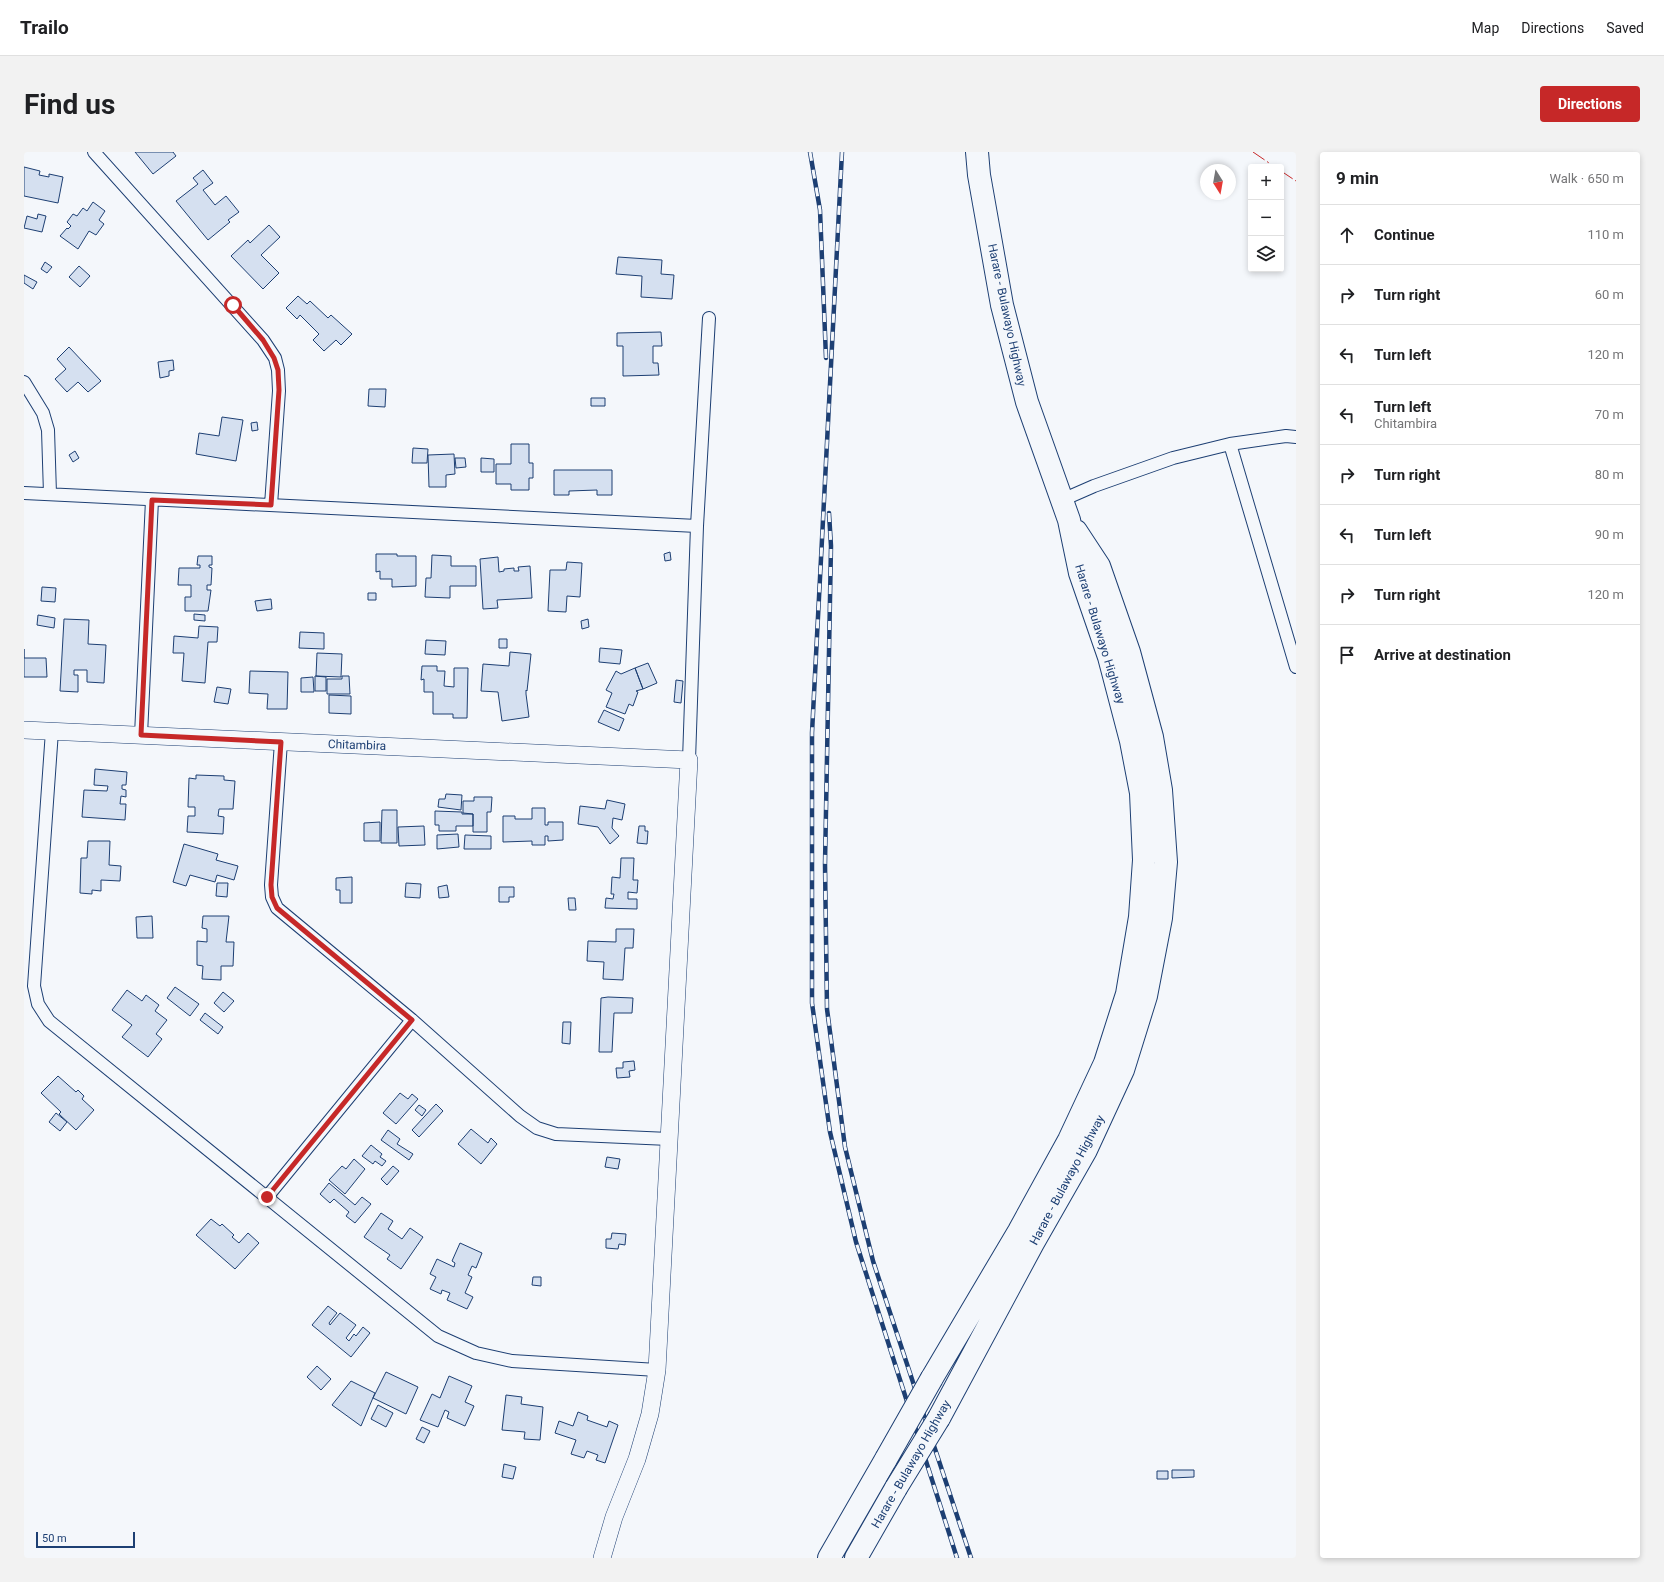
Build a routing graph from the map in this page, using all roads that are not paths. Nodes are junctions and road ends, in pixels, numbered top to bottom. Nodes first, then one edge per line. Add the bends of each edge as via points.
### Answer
1 (94, 152) edge
2 (977, 152) edge
3 (709, 318) dead end
4 (24, 382) edge
5 (1296, 437) edge
6 (1230, 444) junction
7 (24, 493) edge
8 (50, 494) junction
9 (152, 500) junction
10 (271, 505) junction
11 (1066, 510) junction
12 (697, 526) junction
13 (1296, 667) edge
14 (24, 730) edge
15 (52, 731) junction
16 (141, 735) junction
17 (281, 742) junction
18 (689, 760) junction
19 (412, 1020) junction
20 (669, 1139) junction
21 (267, 1197) junction
22 (657, 1370) junction
23 (602, 1558) edge
24 (829, 1558) edge
25 (856, 1558) edge

1 - 10 street via 263,340 274,358 278,370 279,390
2 - 11 highway, Harare - Bulawayo Highway via 1004,313 1027,402
3 - 12 street
4 - 8 street via 43,413 48,430
5 - 6 street via 1286,436
6 - 11 street via 1173,458 1094,486
6 - 13 street
7 - 8 street
8 - 9 street
9 - 10 street
9 - 16 street
10 - 12 street
11 - 24 highway, Harare - Bulawayo Highway, bridge via 1080,573 1109,657 1141,793 1143,853 1140,917 1127,994 1105,1063 1065,1147
11 - 25 highway, Harare - Bulawayo Highway, bridge via 1098,566 1129,652 1152,737 1161,790 1166,862 1161,918 1146,996 1123,1070 1086,1150 939,1418
12 - 18 street
14 - 15 street, Chitambira
15 - 16 street, Chitambira
15 - 21 street via 34,986 38,1004 49,1021
16 - 17 street, Chitambira
17 - 18 street, Chitambira
17 - 19 street via 271,885 272,897 277,908
18 - 20 street
19 - 20 street via 537,1128 556,1134
19 - 21 street
20 - 22 street
21 - 22 street via 438,1336 476,1353 512,1361
22 - 23 street via 650,1414

